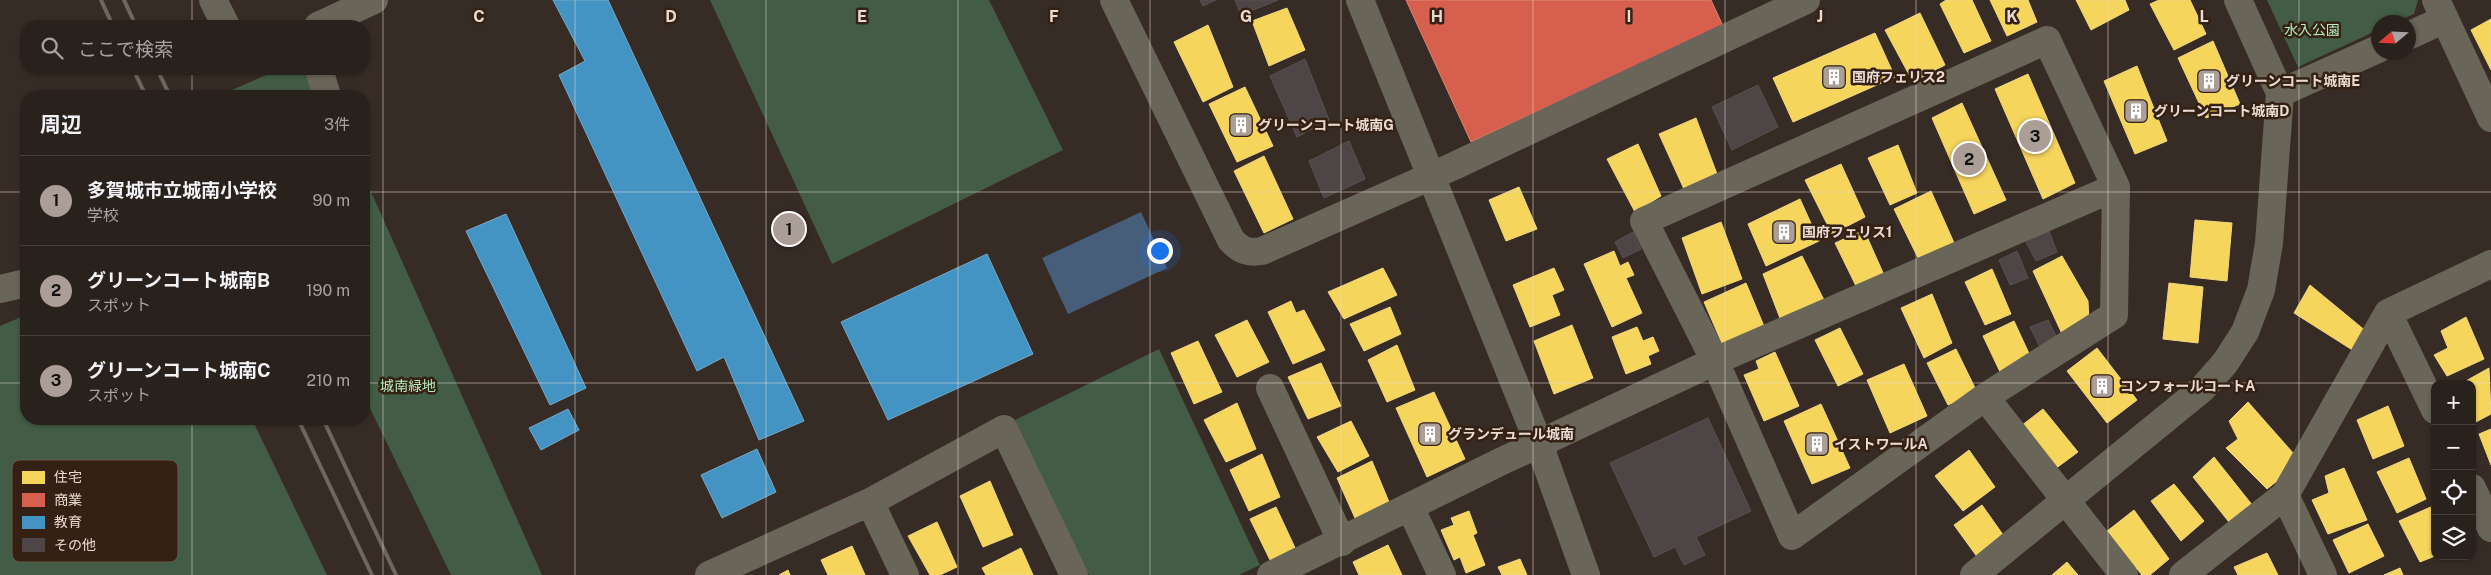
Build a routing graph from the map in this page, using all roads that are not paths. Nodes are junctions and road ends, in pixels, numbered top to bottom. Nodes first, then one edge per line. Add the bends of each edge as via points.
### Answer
1 (214, 0) edge
2 (374, 0) edge
3 (1114, 0) edge
4 (1360, 0) edge
5 (1806, 0) edge
6 (2238, 0) edge
7 (2441, 9) edge
8 (223, 20) edge
9 (331, 20) edge
10 (2416, 29) edge
11 (2371, 52) edge
12 (321, 75) edge
13 (324, 90) edge
14 (2280, 93) junction
15 (2491, 118) edge
16 (1430, 176) junction
17 (2116, 187) junction
18 (2491, 264) edge
19 (20, 284) edge
20 (0, 289) edge
21 (2388, 312) junction
22 (1715, 361) junction
23 (1270, 388) dead end
24 (1985, 397) junction
25 (2431, 402) edge
26 (1539, 444) junction
27 (2285, 495) junction
28 (2476, 496) edge
29 (870, 502) junction
30 (2067, 502) junction
31 (1410, 507) junction
32 (2491, 528) edge
33 (1342, 542) junction
34 (715, 574) edge
35 (905, 575) edge
36 (1074, 575) edge
37 (1270, 575) edge
38 (1442, 575) edge
39 (1586, 575) edge
40 (1974, 575) edge
41 (2124, 575) edge
42 (2183, 575) edge
43 (2323, 575) edge

1 - 8 street
2 - 9 street
3 - 16 street via 1231,240 1238,248 1249,252 1262,251
4 - 16 street
5 - 16 street
6 - 14 street
7 - 10 street
7 - 15 street
11 - 14 street
12 - 13 street
14 - 30 street via 2269,243 2261,290 2245,332 2202,389
16 - 26 street
17 - 22 street
17 - 22 street via 2047,40 1644,221
17 - 24 street via 2114,315
18 - 21 street
19 - 20 street
21 - 25 street
21 - 27 street
22 - 24 street via 1792,536
22 - 26 street
23 - 33 street
24 - 30 street
26 - 31 street
26 - 39 street
27 - 42 street
27 - 43 street
28 - 32 street
29 - 34 street
29 - 35 street
29 - 36 street via 1004,430
30 - 40 street
30 - 41 street
31 - 33 street
31 - 38 street
33 - 37 street

